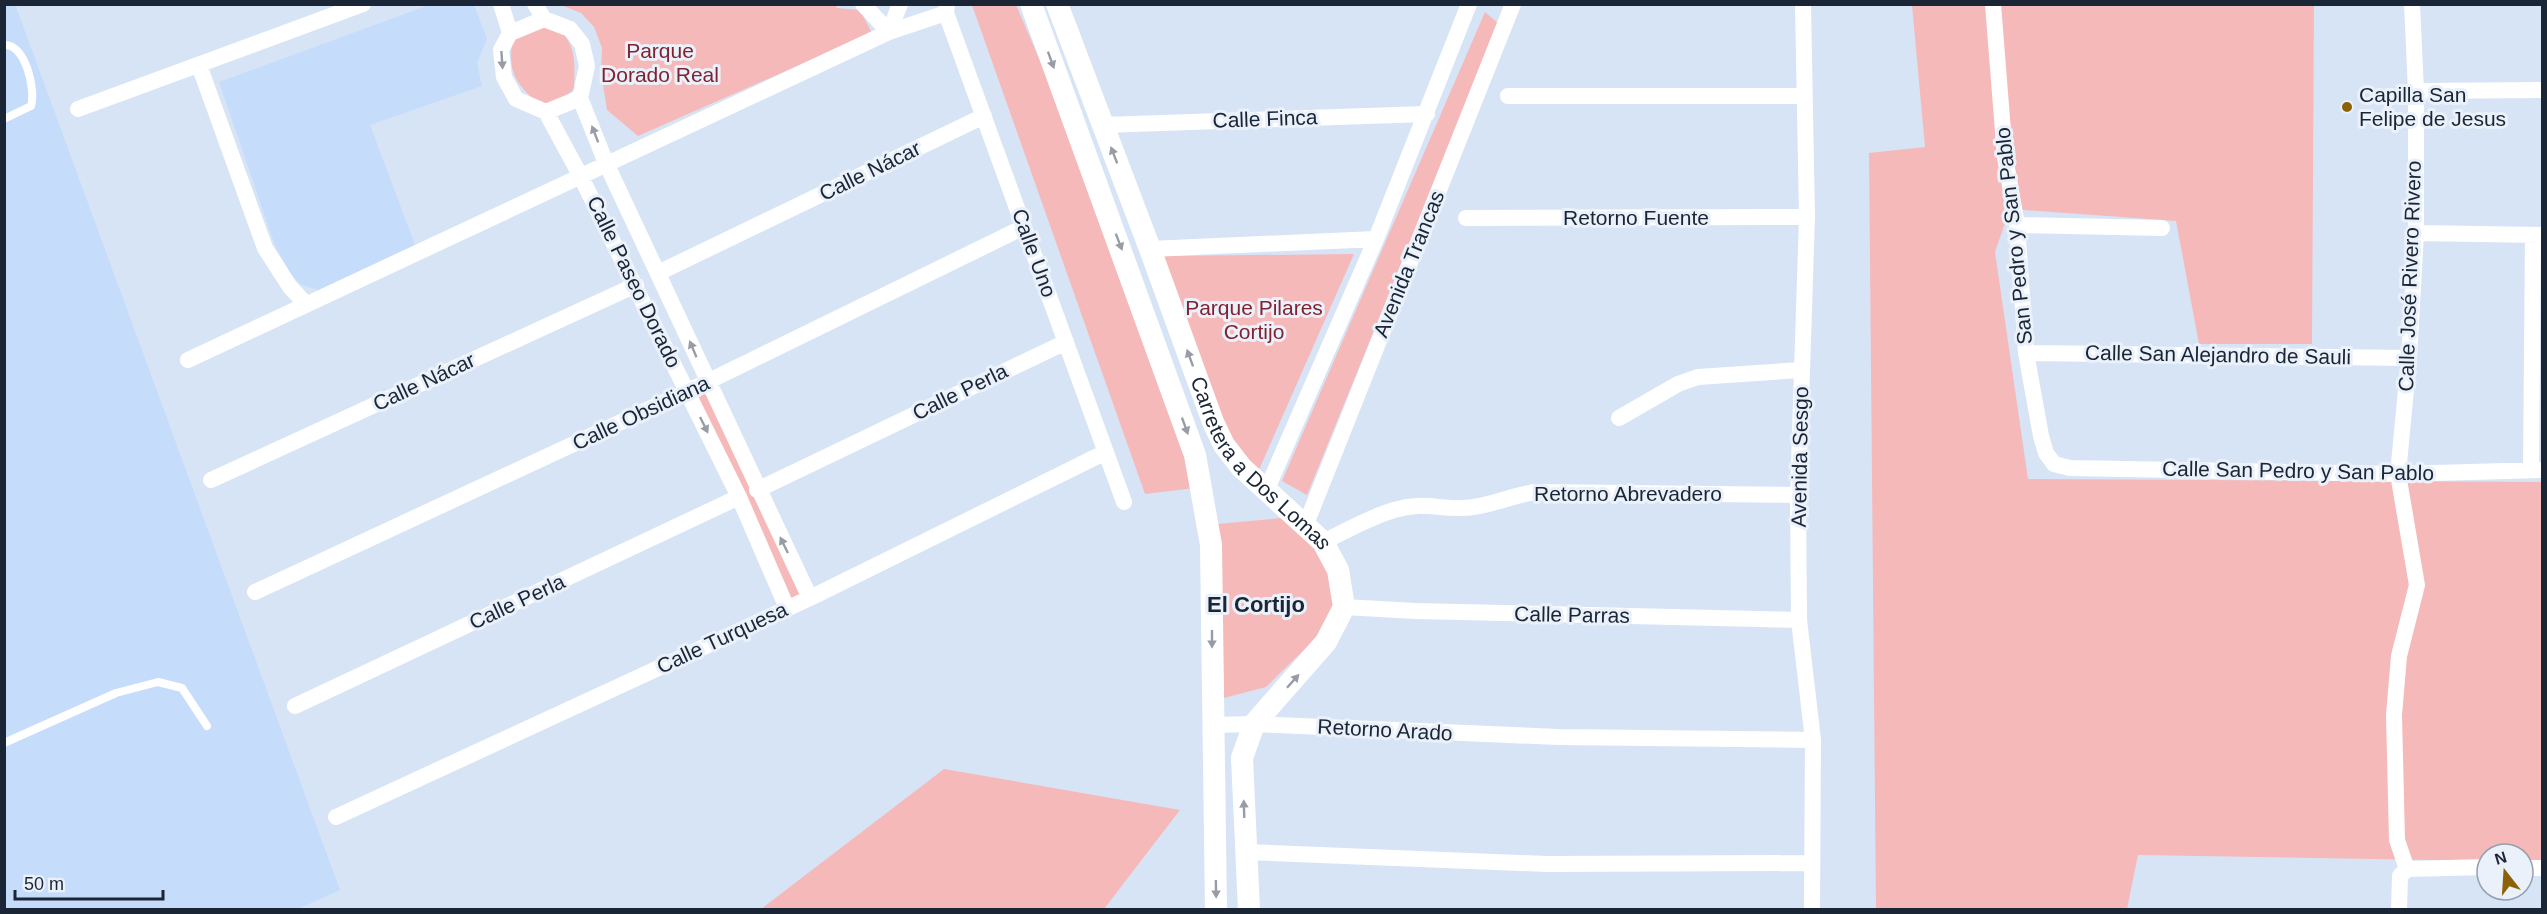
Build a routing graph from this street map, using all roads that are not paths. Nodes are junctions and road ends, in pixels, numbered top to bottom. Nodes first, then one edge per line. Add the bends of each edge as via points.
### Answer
1 (363, 4) edge
2 (501, 4) edge
3 (535, 4) edge
4 (863, 4) edge
5 (900, 4) edge
6 (1031, 4) edge
7 (1056, 4) edge
8 (1469, 4) edge
9 (1513, 4) edge
10 (1803, 4) edge
11 (1993, 4) edge
12 (2412, 4) edge
13 (946, 9) edge
14 (544, 19) junction
15 (889, 32) junction
16 (510, 33) junction
17 (4, 45) edge
18 (199, 65) junction
19 (2542, 90) edge
20 (2416, 91) junction
21 (1508, 96) dead end
22 (1804, 96) junction
23 (580, 98) junction
24 (78, 109) dead end
25 (546, 112) junction
26 (1427, 114) junction
27 (984, 116) junction
28 (4, 119) edge
29 (1103, 125) junction
30 (606, 164) junction
31 (580, 175) junction
32 (1807, 217) junction
33 (1466, 218) dead end
34 (2018, 225) junction
35 (1024, 227) junction
36 (2162, 228) dead end
37 (2416, 232) junction
38 (2538, 235) edge
39 (1376, 239) junction
40 (1150, 249) junction
41 (658, 273) junction
42 (636, 285) junction
43 (306, 304) junction
44 (1066, 342) junction
45 (2026, 353) junction
46 (2409, 358) junction
47 (188, 360) dead end
48 (1801, 370) junction
49 (708, 382) junction
50 (688, 391) junction
51 (1619, 418) dead end
52 (1106, 452) junction
53 (2054, 464) joint
54 (2537, 470) edge
55 (2398, 474) junction
56 (211, 480) dead end
57 (1267, 489) junction
58 (757, 490) junction
59 (1798, 495) junction
60 (739, 497) junction
61 (1124, 502) dead end
62 (1306, 524) junction
63 (1323, 542) junction
64 (255, 592) dead end
65 (810, 598) junction
66 (1344, 607) junction
67 (787, 608) junction
68 (1799, 620) junction
69 (295, 706) dead end
70 (1254, 724) junction
71 (1212, 725) junction
72 (207, 726) dead end
73 (1813, 740) junction
74 (4, 743) edge
75 (336, 817) dead end
76 (1246, 852) junction
77 (1812, 863) junction
78 (2475, 867) edge
79 (2407, 869) junction
80 (1216, 909) edge
81 (1249, 909) edge
82 (1812, 909) edge
83 (2399, 909) edge

1 - 18 street
2 - 16 street
3 - 14 street
4 - 15 street
5 - 15 street
6 -> 71 main road, Carretera a Dos Lomas via 1195,455 1211,545
7 - 29 main road, Carretera a Dos Lomas
8 - 26 street, Avenida Trancas
9 - 62 street, Avenida Trancas
10 - 22 street, Avenida Sesgo
11 - 34 street, San Pedro y San Pablo via 2005,157
12 - 20 street, Calle José Rivero Rivero
13 - 15 street
13 - 27 street, Calle Uno
14 - 16 street
14 - 23 street via 570,29 582,44 587,66
15 - 30 street
16 -> 25 street via 501,50 504,77 516,99
17 - 28 lane via 22,53 34,96 31,106
18 - 24 street
18 - 43 street via 265,248
19 - 20 street
20 - 37 street, Calle José Rivero Rivero
21 - 22 street
22 - 32 street, Avenida Sesgo
23 - 25 street
30 -> 23 street, Calle Paseo Dorado
25 - 31 street, Calle Paseo Dorado
26 - 29 street, Calle Finca
26 - 39 street, Avenida Trancas
27 - 35 street, Calle Uno
27 - 41 street, Calle Nácar
40 -> 29 main road, Carretera a Dos Lomas
30 - 31 street
30 - 41 street, Calle Paseo Dorado
31 - 42 street, Calle Paseo Dorado
31 - 43 street
32 - 33 street, Retorno Fuente
32 - 48 street, Avenida Sesgo
34 - 36 street
34 - 45 street, San Pedro y San Pablo
35 - 44 street, Calle Uno
35 - 49 street, Calle Obsidiana
37 - 38 street
37 - 46 street, Calle José Rivero Rivero
38 - 54 street
39 - 40 street
39 - 57 street, Avenida Trancas
57 -> 40 main road, Carretera a Dos Lomas via 1224,445
49 -> 41 street, Calle Paseo Dorado
42 - 50 street, Calle Paseo Dorado
42 - 56 street, Calle Nácar
43 - 47 street
44 - 52 street, Calle Uno
44 - 58 street, Calle Perla
45 - 46 street, Calle San Alejandro de Sauli
45 - 53 street, San Pedro y San Pablo via 2041,436
46 - 55 street, Calle José Rivero Rivero
48 - 51 street via 1698,377
48 - 59 street, Avenida Sesgo
49 - 50 street, Calle Obsidiana
49 - 58 street, Calle Paseo Dorado
50 -> 60 street, Calle Paseo Dorado
50 - 64 street, Calle Obsidiana
52 - 61 street, Calle Uno
52 - 65 street, Calle Turquesa
53 - 55 street, Calle San Pedro y San Pablo via 2070,468
54 - 55 street, Calle San Pedro y San Pablo
55 - 79 street, Calle José Rivero Rivero via 2417,585 2399,656 2394,715 2397,840
57 - 62 main road, Carretera a Dos Lomas
65 -> 58 street, Calle Paseo Dorado
59 - 63 street, Retorno Abrevadero via 1535,492 1483,506 1427,504 1394,510
59 - 68 street, Avenida Sesgo
60 - 67 street, Calle Paseo Dorado
60 - 69 street, Calle Perla
62 - 63 main road, Carretera a Dos Lomas
63 - 66 main road, Carretera a Dos Lomas via 1338,570
65 - 67 street, Calle Turquesa
66 - 68 street, Calle Parras
70 -> 66 main road via 1326,642
67 - 75 street, Calle Turquesa
68 - 73 street, Avenida Sesgo
70 - 71 street, Retorno Arado
70 - 73 street, Retorno Arado via 1558,738
76 -> 70 main road via 1242,758
71 -> 80 main road, Carretera a Dos Lomas
72 - 74 lane via 182,688 158,682 116,693
73 - 77 street, Avenida Sesgo
76 - 77 street via 1547,864
76 - 81 main road
77 - 82 street, Avenida Sesgo
78 - 79 street
79 - 83 street via 2400,876

